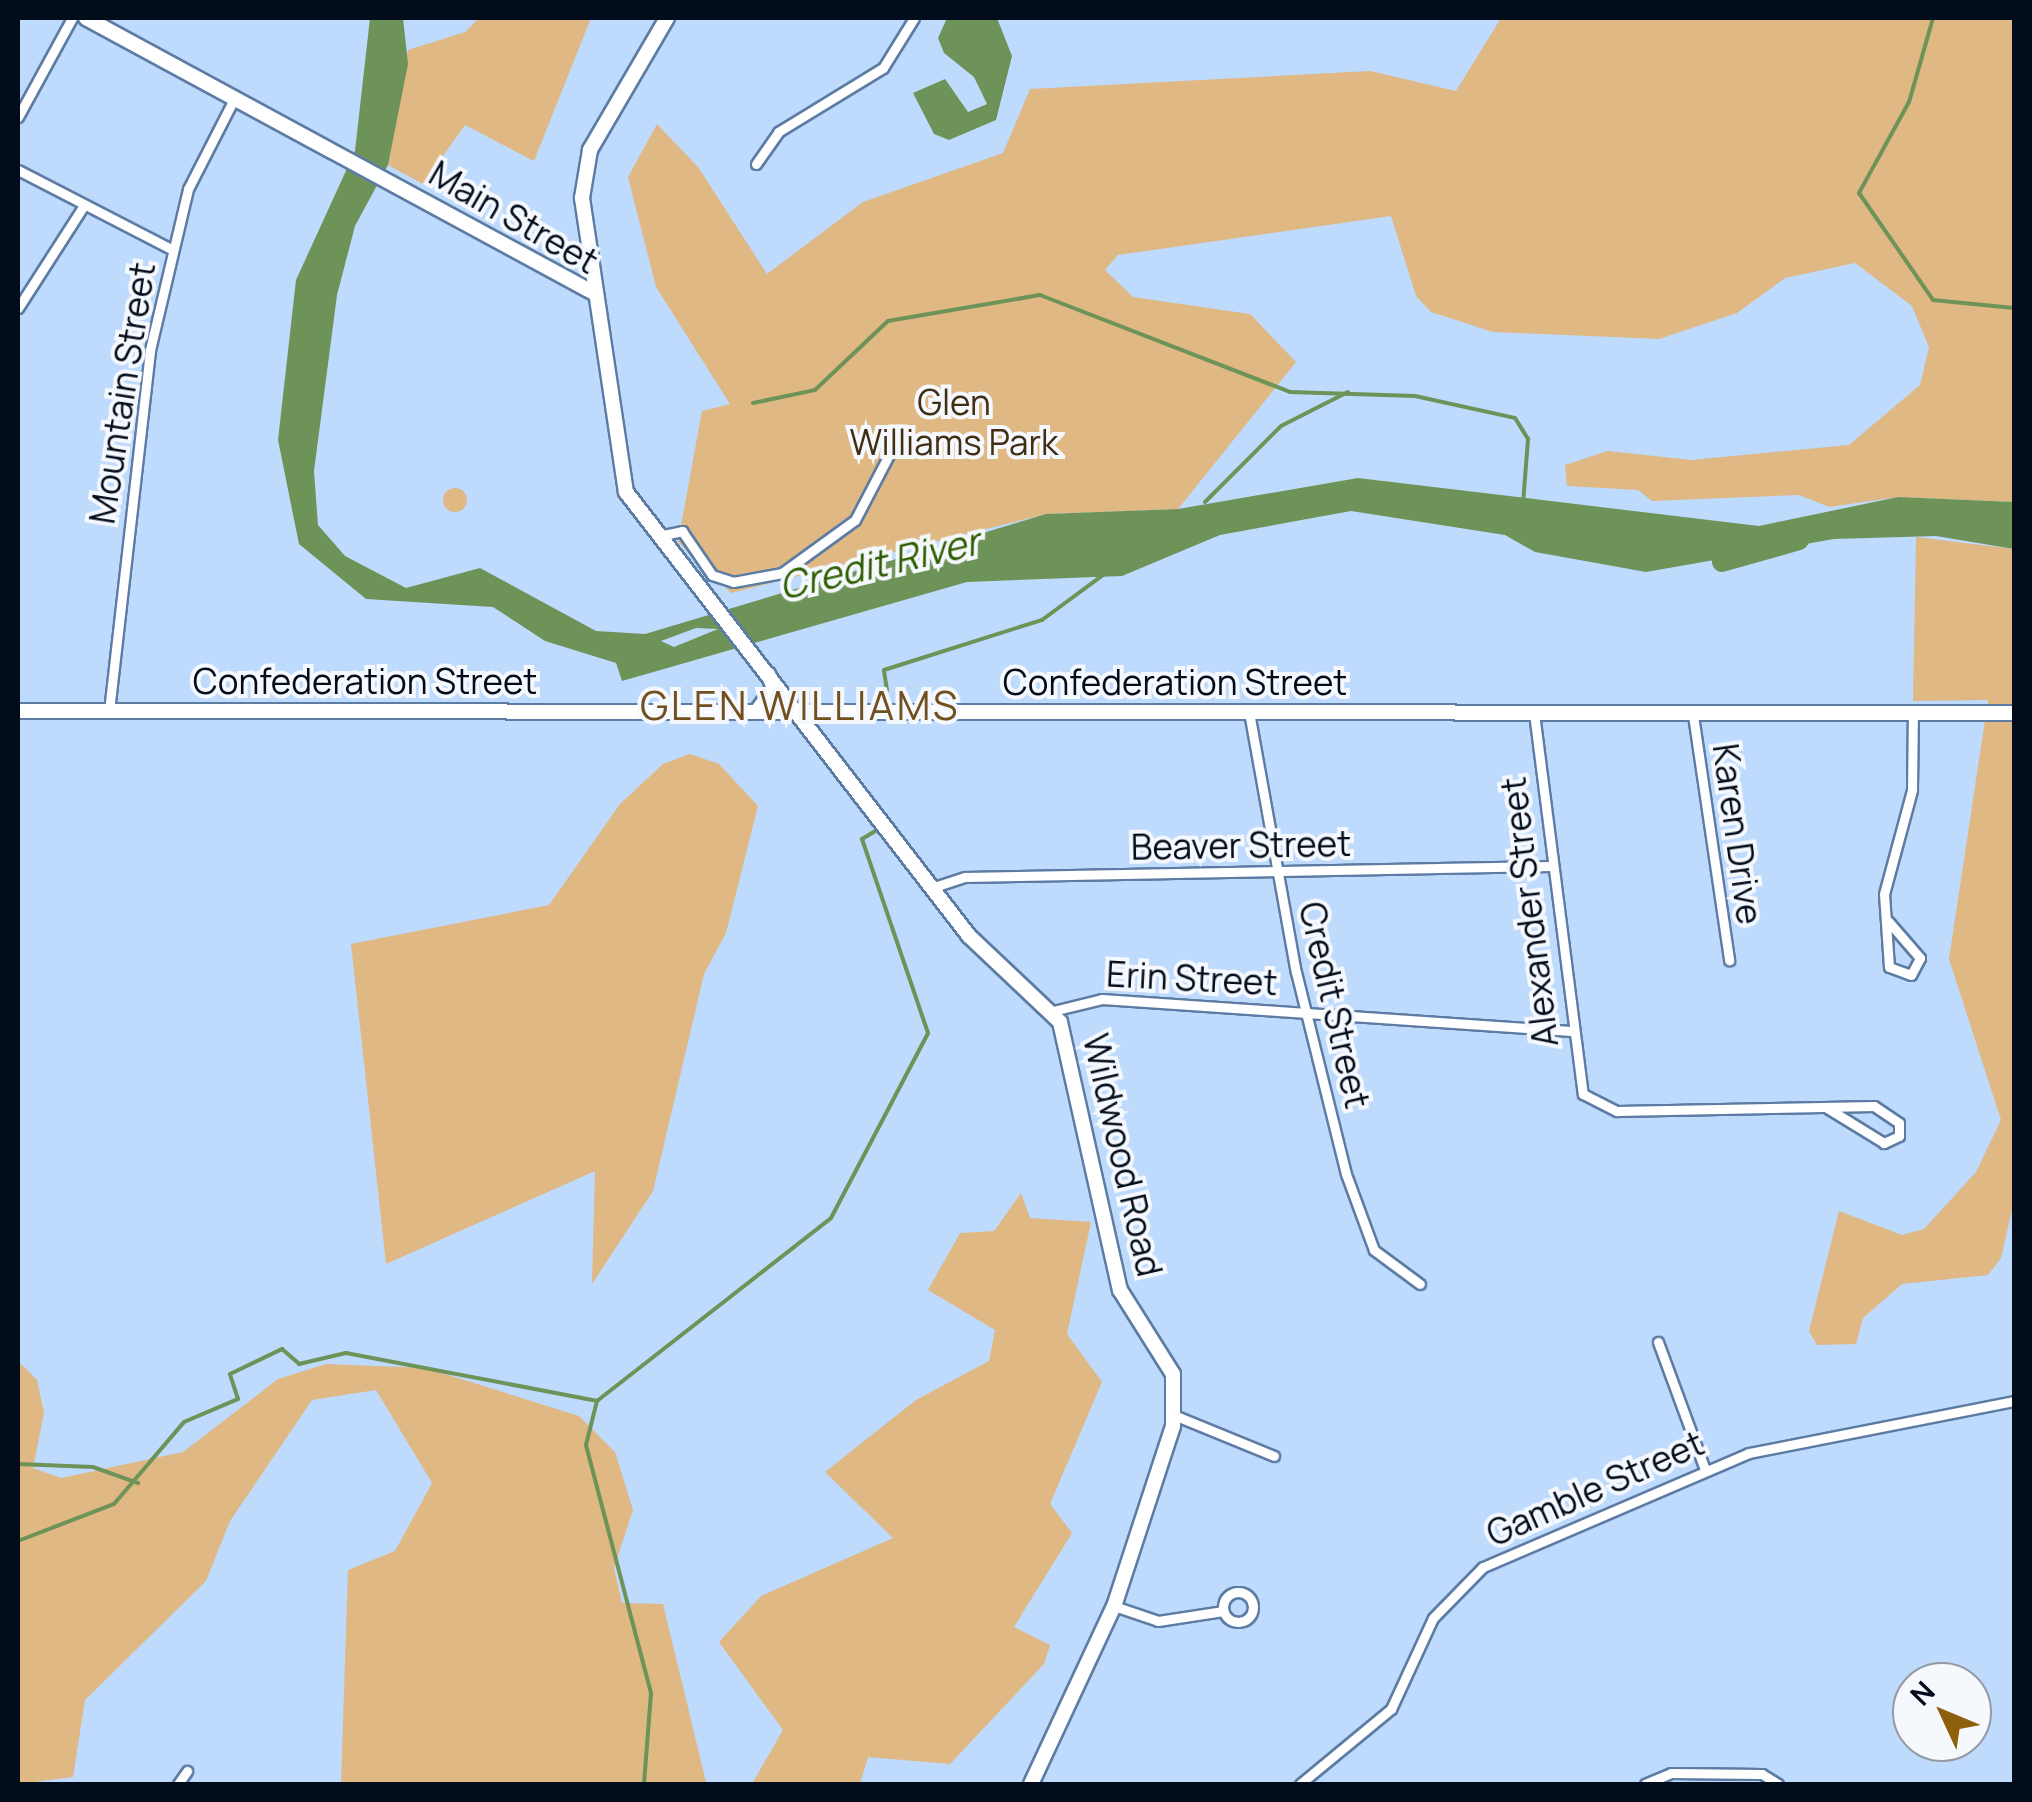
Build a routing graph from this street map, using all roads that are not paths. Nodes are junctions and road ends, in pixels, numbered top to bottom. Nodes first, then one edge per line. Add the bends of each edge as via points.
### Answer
1 (72, 18) edge
2 (86, 18) edge
3 (667, 18) edge
4 (914, 18) edge
5 (235, 96) junction
6 (18, 117) edge
7 (756, 164) dead end
8 (18, 170) edge
9 (84, 205) junction
10 (172, 250) junction
11 (594, 293) junction
12 (18, 308) edge
13 (895, 443) dead end
14 (659, 536) junction
15 (757, 654) junction
16 (109, 710) junction
17 (18, 711) edge
18 (757, 711) junction
19 (804, 712) junction
20 (1249, 712) junction
21 (2014, 712) edge
22 (1534, 713) junction
23 (1913, 713) junction
24 (1693, 715) junction
25 (1552, 866) junction
26 (1276, 872) junction
27 (934, 886) junction
28 (1888, 921) junction
29 (1729, 960) dead end
30 (1052, 1011) junction
31 (1307, 1011) junction
32 (1570, 1031) junction
33 (1827, 1108) junction
34 (1420, 1284) dead end
35 (1658, 1342) dead end
36 (2014, 1401) edge
37 (1174, 1414) junction
38 (1274, 1456) dead end
39 (1704, 1467) junction
40 (1114, 1606) junction
41 (1223, 1611) dead end
42 (187, 1771) dead end
43 (178, 1784) edge
44 (1031, 1784) edge
45 (1300, 1784) edge
46 (1645, 1784) edge
47 (1778, 1784) edge

1 - 6 street
2 - 5 main road, Main Street
3 - 11 main road via 590,150 582,198
4 - 7 street via 883,68 778,132
5 - 10 street, Mountain Street via 200,158
5 - 11 main road, Main Street
8 - 9 street
9 - 10 street
9 - 12 street
10 - 16 street, Mountain Street via 140,415
11 - 14 main road, Main Street via 618,470
13 - 14 street via 846,530 782,572 732,582 712,575 682,531
14 - 15 main road, Main Street
15 - 18 main road via 774,688
15 - 19 main road, Main Street
16 - 17 main road, Confederation Street
16 - 18 main road, Confederation Street
18 - 19 main road, Confederation Street
19 - 20 main road, Confederation Street
19 - 27 main road, Wildwood Road
20 - 22 main road, Confederation Street
20 - 26 street, Credit Street
21 - 23 main road, Confederation Street
22 - 24 main road, Confederation Street
22 - 25 street, Alexander Street
23 - 24 main road, Confederation Street
23 - 28 street via 1912,790 1887,880
24 - 29 street, Karen Drive
25 - 26 street, Beaver Street
25 - 32 street, Alexander Street
26 - 27 street, Beaver Street via 964,878
26 - 31 street, Credit Street
27 - 30 main road, Wildwood Road via 969,936
28 - 28 street via 1889,967 1911,975 1920,958
30 - 31 street, Erin Street via 1102,999
30 - 37 main road, Wildwood Road via 1074,1056 1120,1290 1174,1374
31 - 32 street, Erin Street
31 - 34 street, Credit Street via 1366,1234 1392,1270
32 - 33 street, Alexander Street via 1588,1100 1617,1111
33 - 33 street via 1884,1142 1899,1136 1899,1124 1874,1106
35 - 39 street
36 - 39 street, Gamble Street
37 - 38 street
37 - 40 main road, Wildwood Road
39 - 45 street, Gamble Street via 1470,1576 1433,1618 1391,1709
40 - 41 street via 1158,1621
40 - 44 main road, Wildwood Road
42 - 43 street
46 - 47 street via 1670,1773 1762,1774

